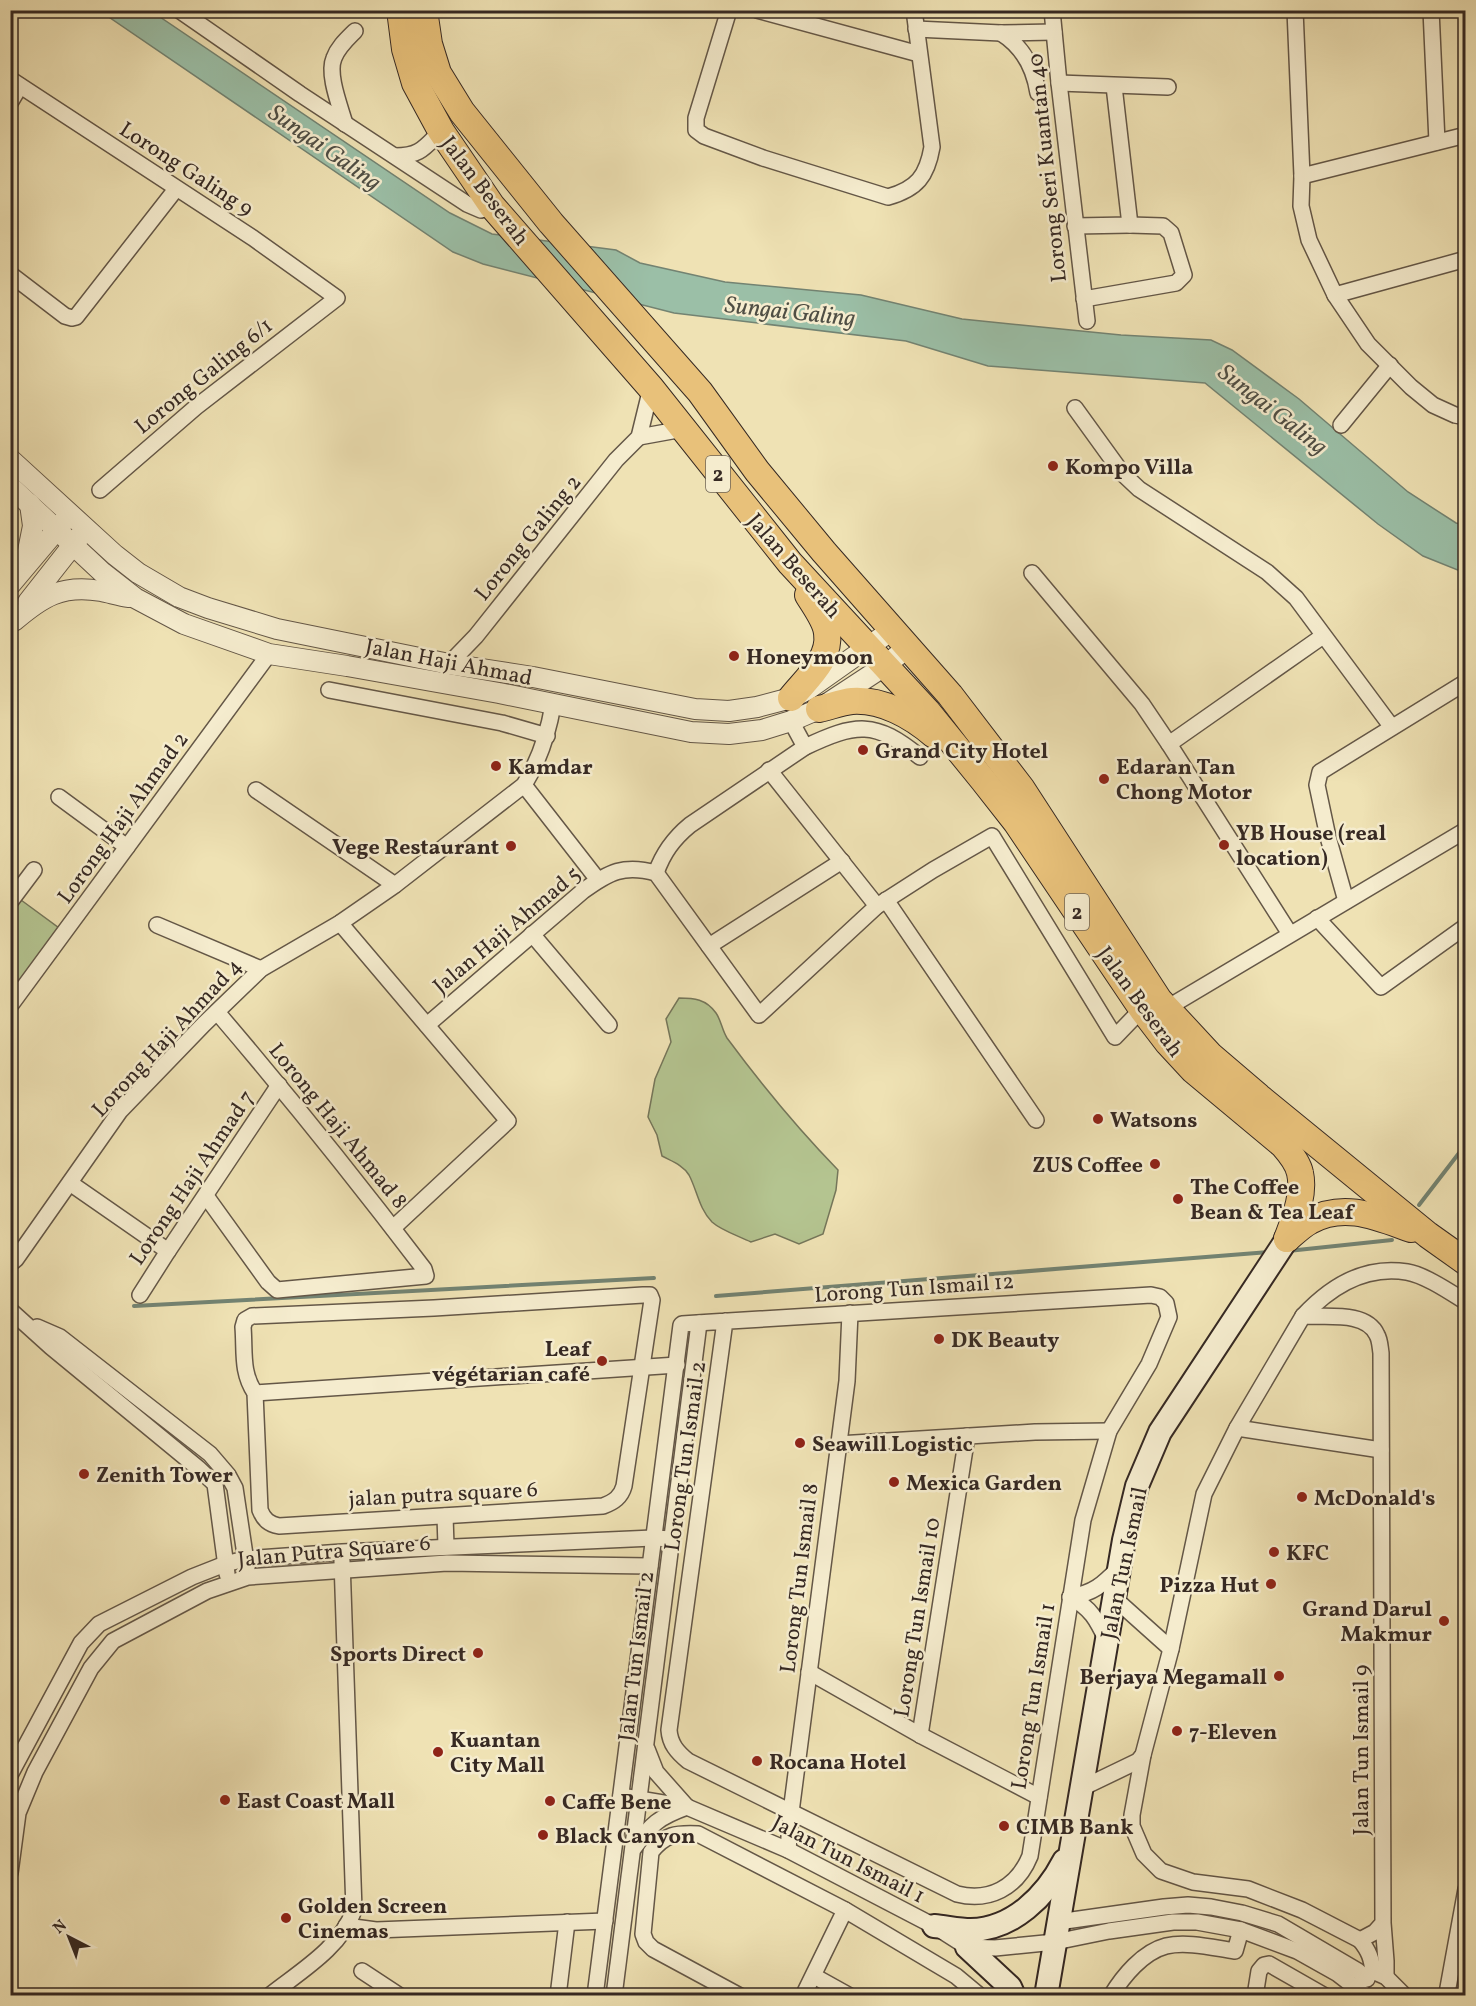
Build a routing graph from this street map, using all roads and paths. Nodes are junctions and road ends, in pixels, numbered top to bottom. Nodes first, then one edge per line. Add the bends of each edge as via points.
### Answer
1 (179, 10) edge
2 (400, 10) edge
3 (424, 10) edge
4 (729, 10) edge
5 (757, 10) edge
6 (914, 10) edge
7 (1052, 10) edge
8 (1295, 10) edge
9 (1431, 10) edge
10 (916, 29) junction
11 (355, 31) dead end
12 (1054, 32) junction
13 (1001, 33) junction
14 (919, 54) junction
15 (1059, 83) junction
16 (1114, 86) junction
17 (1168, 87) dead end
18 (13, 92) edge
19 (1038, 93) dead end
20 (345, 124) junction
21 (441, 131) junction
22 (1466, 135) edge
23 (1437, 142) junction
24 (395, 156) junction
25 (1302, 176) junction
26 (176, 189) junction
27 (492, 206) junction
28 (1130, 225) junction
29 (1075, 226) junction
30 (1466, 259) edge
31 (10, 274) edge
32 (1335, 295) junction
33 (337, 298) joint
34 (1084, 299) junction
35 (1087, 321) dead end
36 (1390, 365) junction
37 (651, 388) junction
38 (1075, 408) dead end
39 (1466, 417) edge
40 (1341, 425) dead end
41 (682, 429) junction
42 (639, 437) junction
43 (10, 443) edge
44 (10, 459) edge
45 (11, 486) edge
46 (100, 490) dead end
47 (30, 504) junction
48 (70, 514) junction
49 (86, 529) junction
50 (56, 531) junction
51 (72, 546) junction
52 (790, 562) junction
53 (24, 569) junction
54 (1032, 573) dead end
55 (10, 585) edge
56 (179, 597) junction
57 (135, 598) junction
58 (12, 623) edge
59 (1323, 636) junction
60 (900, 639) junction
61 (868, 646) junction
62 (269, 654) junction
63 (449, 664) junction
64 (886, 665) junction
65 (1466, 682) edge
66 (329, 690) dead end
67 (553, 705) junction
68 (819, 709) junction
69 (791, 710) junction
70 (1391, 726) junction
71 (547, 736) junction
72 (1169, 744) junction
73 (805, 747) junction
74 (920, 757) dead end
75 (769, 770) junction
76 (983, 780) junction
77 (524, 785) junction
78 (256, 790) dead end
79 (59, 797) dead end
80 (1466, 830) edge
81 (127, 848) junction
82 (842, 861) junction
83 (34, 870) dead end
84 (656, 873) junction
85 (598, 880) junction
86 (395, 885) junction
87 (1346, 901) junction
88 (10, 902) edge
89 (882, 903) junction
90 (1317, 918) junction
91 (340, 923) junction
92 (157, 924) dead end
93 (1466, 926) edge
94 (532, 934) junction
95 (1290, 934) junction
96 (709, 946) junction
97 (261, 969) junction
98 (10, 1006) edge
99 (1155, 1009) junction
100 (217, 1012) junction
101 (427, 1025) junction
102 (609, 1025) dead end
103 (279, 1085) junction
104 (1036, 1120) dead end
105 (70, 1183) junction
106 (206, 1196) junction
107 (393, 1228) junction
108 (1428, 1235) junction
109 (1285, 1243) junction
110 (168, 1251) junction
111 (1466, 1262) edge
112 (10, 1264) edge
113 (1150, 1294) joint
114 (140, 1295) dead end
115 (1466, 1302) edge
116 (10, 1310) edge
117 (850, 1313) junction
118 (1303, 1316) junction
119 (725, 1321) junction
120 (26, 1322) junction
121 (699, 1323) junction
122 (681, 1324) joint
123 (677, 1365) junction
124 (642, 1368) junction
125 (255, 1393) junction
126 (1237, 1428) junction
127 (1109, 1431) junction
128 (967, 1436) junction
129 (838, 1444) junction
130 (1381, 1450) junction
131 (235, 1488) junction
132 (259, 1488) junction
133 (445, 1516) junction
134 (653, 1538) junction
135 (673, 1539) junction
136 (446, 1546) junction
137 (342, 1552) junction
138 (245, 1559) junction
139 (225, 1564) junction
140 (650, 1566) junction
141 (1119, 1568) junction
142 (342, 1570) junction
143 (248, 1577) junction
144 (229, 1582) junction
145 (1070, 1597) junction
146 (1114, 1598) junction
147 (99, 1624) junction
148 (113, 1641) junction
149 (1107, 1641) junction
150 (81, 1643) junction
151 (1171, 1649) junction
152 (99, 1659) junction
153 (809, 1672) junction
154 (920, 1735) junction
155 (646, 1747) junction
156 (1143, 1755) junction
157 (10, 1775) edge
158 (1082, 1788) junction
159 (1040, 1797) junction
160 (639, 1798) junction
161 (618, 1800) junction
162 (687, 1807) junction
163 (791, 1812) junction
164 (1073, 1844) junction
165 (633, 1848) junction
166 (788, 1850) junction
167 (10, 1873) edge
168 (1466, 1889) edge
169 (844, 1910) junction
170 (1302, 1910) junction
171 (624, 1921) junction
172 (567, 1922) junction
173 (605, 1922) junction
174 (1383, 1923) junction
175 (644, 1924) junction
176 (346, 1926) junction
177 (934, 1926) junction
178 (1241, 1930) junction
179 (1057, 1932) junction
180 (1293, 1933) junction
181 (1360, 1940) junction
182 (967, 1947) junction
183 (362, 1971) dead end
184 (814, 1976) junction
185 (1375, 1976) junction
186 (1321, 1994) edge
187 (269, 1995) edge
188 (400, 1995) edge
189 (558, 1995) edge
190 (595, 1995) edge
191 (614, 1995) edge
192 (740, 1995) edge
193 (803, 1995) edge
194 (850, 1995) edge
195 (980, 1995) edge
196 (1014, 1995) edge
197 (1046, 1995) edge
198 (1111, 1995) edge
199 (1255, 1995) edge
200 (1364, 1995) edge
201 (1405, 1995) edge
202 (1445, 1995) edge

1 - 20 street
2 - 21 highway, Jalan Beserah / 2 via 405,49 416,83
3 - 60 highway, Jalan Beserah / 2 via 438,73 462,112 551,223 700,392 757,471
4 - 14 street via 696,117 696,130 763,158 888,197 903,193 919,181 929,163 932,147
5 - 14 street
6 - 10 street
7 - 12 street, Lorong Seri Kuantan 40
8 - 25 street
9 - 23 street
10 - 13 street
10 - 14 street
11 - 20 street via 334,57 331,70
12 - 13 street
12 - 15 street, Lorong Seri Kuantan 40
13 - 19 street via 1022,52 1035,77
15 - 16 street
15 - 29 street, Lorong Seri Kuantan 40
16 - 17 street
16 - 28 street
18 - 26 street, Lorong Galing 9
20 - 24 street
21 - 24 street via 410,156
21 - 27 highway, Jalan Beserah / 2
22 - 23 street
23 - 25 street
24 - 27 street via 467,204 481,210
25 - 32 street via 1301,206 1309,240
26 - 31 street via 76,317 65,316
26 - 33 street, Lorong Galing 9 via 254,238
27 - 37 highway, Jalan Beserah / 2
28 - 29 street
28 - 34 street via 1167,228 1184,275 1176,283
29 - 34 street, Lorong Seri Kuantan 40
30 - 32 street
32 - 36 street via 1368,344
33 - 46 street, Lorong Galing 6/1 via 196,407
34 - 35 street, Lorong Seri Kuantan 40
36 - 39 street via 1433,405
36 - 40 street
37 - 41 highway, Jalan Beserah / 2
37 - 42 street
38 - 59 street via 1122,473 1139,489 1266,572 1296,598
41 - 42 street
41 - 52 highway, Jalan Beserah / 2
42 - 63 street, Lorong Galing 2
43 - 56 street, Jalan Haji Ahmad
44 - 48 street, Jalan Haji Ahmad
45 - 47 street, Jalan Haji Ahmad
47 - 50 street, Jalan Haji Ahmad
47 - 53 street via 33,526
48 - 49 street, Jalan Haji Ahmad
48 - 50 street
49 - 51 street
49 - 56 street, Jalan Haji Ahmad via 138,573
50 - 51 street, Jalan Haji Ahmad
50 - 53 street
51 - 57 street, Jalan Haji Ahmad
51 - 58 street
52 - 61 highway, Jalan Beserah / 2
52 - 69 highway via 827,631 827,648
53 - 55 street
54 - 72 street via 1142,704
56 - 63 street, Jalan Haji Ahmad via 277,628
57 - 58 street via 79,589 62,591 38,601
57 - 62 street, Jalan Haji Ahmad via 184,624
59 - 70 street
59 - 72 street
60 - 61 street, Jalan Haji Ahmad
60 - 64 street, Jalan Haji Ahmad
60 - 99 highway, Jalan Beserah / 2 via 950,695 1022,789 1159,1000
61 - 64 highway, Jalan Beserah / 2
61 - 69 street, Jalan Haji Ahmad via 807,690
62 - 67 street, Jalan Haji Ahmad
62 - 81 street, Lorong Haji Ahmad 2
63 - 69 street, Jalan Haji Ahmad via 695,709
64 - 68 street, Jalan Haji Ahmad
64 - 76 highway, Jalan Beserah / 2
65 - 70 street
66 - 71 street via 501,723
67 - 69 street, Jalan Haji Ahmad via 691,732 729,735 762,730
67 - 71 street
68 - 69 street, Jalan Haji Ahmad
68 - 76 highway via 852,701 898,711 919,722
69 - 73 street
70 - 87 street via 1320,772 1317,785
71 - 77 street
72 - 95 street
73 - 74 street via 849,729 873,729 901,741
73 - 75 street
75 - 82 street
75 - 84 street via 676,836
76 - 99 highway, Jalan Beserah / 2
77 - 85 street
77 - 86 street, Lorong Haji Ahmad 4
78 - 86 street
79 - 81 street
80 - 87 street
81 - 98 street, Lorong Haji Ahmad 2
82 - 89 street
82 - 96 street
83 - 88 street
84 - 85 street, Jalan Haji Ahmad 5 via 630,869
84 - 96 street
85 - 94 street, Jalan Haji Ahmad 5
86 - 91 street, Lorong Haji Ahmad 4
87 - 90 street
89 - 96 street via 759,1015
89 - 99 street via 992,836 1115,1037
89 - 104 street
90 - 93 street via 1381,987
90 - 95 street
91 - 97 street, Lorong Haji Ahmad 4
91 - 101 street
92 - 97 street
94 - 101 street, Jalan Haji Ahmad 5
94 - 102 street
95 - 99 street
97 - 100 street, Lorong Haji Ahmad 4
99 - 108 highway, Jalan Beserah / 2
99 - 109 highway, Jalan Beserah / 2 via 1168,1043 1193,1070 1292,1156 1300,1173 1301,1189
100 - 103 street, Lorong Haji Ahmad 8
100 - 105 street, Lorong Haji Ahmad 4 via 120,1111
101 - 107 street via 508,1121
103 - 106 street, Lorong Haji Ahmad 7
103 - 107 street, Lorong Haji Ahmad 8
105 - 110 street
105 - 112 street, Lorong Haji Ahmad 4
106 - 107 street, Lorong Haji Ahmad 8 via 277,1290 424,1278 424,1269
106 - 110 street, Lorong Haji Ahmad 7
108 - 109 highway, 2 via 1356,1211 1332,1212 1309,1221
108 - 111 highway, Jalan Beserah / 2
109 - 141 main road, Jalan Tun Ismail via 1160,1432 1137,1486
110 - 114 street, Lorong Haji Ahmad 7
113 - 117 street, Lorong Tun Ismail 12
113 - 127 street, Lorong Tun Ismail 1 via 1160,1297 1170,1317 1149,1364
115 - 118 street via 1408,1272 1381,1271 1349,1280 1329,1291
116 - 120 street
117 - 119 street, Lorong Tun Ismail 12
117 - 129 street, Lorong Tun Ismail 8 via 847,1381
118 - 126 street
118 - 130 street, Jalan Tun Ismail 9 via 1354,1318 1378,1336
119 - 121 street, Lorong Tun Ismail 12
119 - 163 street, Lorong Tun Ismail 2 via 670,1738 677,1752 688,1761
120 - 131 street via 60,1337 210,1454
120 - 139 street via 215,1484
121 - 122 street, Lorong Tun Ismail 12
121 - 135 street, Jalan Tun Ismail 2
122 - 123 street, Jalan Tun Ismail 2
123 - 124 street
123 - 134 street, Jalan Tun Ismail 2
124 - 125 street
124 - 125 street, jalan putra square 6 via 650,1295 252,1316 243,1327 245,1372
124 - 133 street, jalan putra square 6 via 624,1486 611,1504
125 - 132 street, jalan putra square 6
126 - 130 street
126 - 151 street via 1204,1494
127 - 128 street
127 - 145 street, Lorong Tun Ismail 1 via 1083,1520
128 - 129 street
128 - 154 street, Lorong Tun Ismail 10
129 - 153 street, Lorong Tun Ismail 8
130 - 174 street, Jalan Tun Ismail 9
131 - 132 street
131 - 138 street
132 - 133 street, jalan putra square 6 via 262,1516 279,1526
133 - 136 street
134 - 135 street, Jalan Putra Square 6
134 - 136 street, Jalan Putra Square 6
134 - 140 street, Jalan Tun Ismail 2
135 - 155 street, Jalan Tun Ismail 2
136 - 137 street, Jalan Putra Square 6
137 - 138 street, Jalan Putra Square 6
137 - 142 street
138 - 139 street, Jalan Putra Square 6
138 - 143 street
139 - 144 street
139 - 147 street, Jalan Putra Square 6 via 192,1576
140 - 142 street, Jalan Putra Square 6 via 447,1563
140 - 161 street, Jalan Tun Ismail 2
141 - 145 street via 1093,1592
141 - 146 main road, Jalan Tun Ismail
142 - 143 street, Jalan Putra Square 6
142 - 176 street via 354,1910
143 - 144 street, Jalan Putra Square 6
144 - 148 street, Jalan Putra Square 6
145 - 149 street via 1085,1605
145 - 159 street, Lorong Tun Ismail 1
146 - 149 main road, Jalan Tun Ismail
146 - 151 street
147 - 148 street
147 - 150 street, Jalan Putra Square 6
148 - 152 street, Jalan Putra Square 6
149 - 158 main road, Jalan Tun Ismail
150 - 152 street
150 - 157 street, Jalan Putra Square 6
151 - 156 street
152 - 167 street, Jalan Putra Square 6 via 40,1763 18,1813
153 - 154 street
153 - 163 street, Lorong Tun Ismail 8
154 - 159 street
155 - 160 street, Jalan Tun Ismail 2
155 - 162 street via 656,1772
156 - 158 street
156 - 170 street via 1132,1826 1139,1846 1154,1867 1180,1879 1248,1889
158 - 164 main road, Jalan Tun Ismail
159 - 163 street, Lorong Tun Ismail 1 via 1026,1865 1004,1889 973,1898 957,1894
160 - 161 street, Jalan Tun Ismail 1
160 - 162 street, Jalan Tun Ismail 1
160 - 165 street, Jalan Tun Ismail 2
161 - 173 street, Jalan Tun Ismail 2
162 - 165 street via 649,1826
162 - 166 street, Jalan Tun Ismail 1
163 - 166 street, Lorong Tun Ismail 8
164 - 177 main road via 1044,1893 1018,1915 972,1930
164 - 179 main road, Jalan Tun Ismail
165 - 171 street, Jalan Tun Ismail 2
166 - 177 street, Jalan Tun Ismail 1
168 - 202 street
169 - 175 street via 698,1834 676,1833 651,1852
169 - 184 street
169 - 195 street
170 - 180 street
170 - 181 street
171 - 175 street
171 - 191 street, Jalan Tun Ismail 2
172 - 173 street
172 - 176 street via 376,1930
172 - 189 street
173 - 190 street, Jalan Tun Ismail 2
174 - 181 street
174 - 185 street, Jalan Tun Ismail 9 via 1386,1961
175 - 192 street via 643,1934 652,1949
176 - 187 street via 329,1947
177 - 182 street, Jalan Tun Ismail 1
178 - 179 street via 1173,1922 1110,1931
178 - 198 street via 1235,1951 1165,1946 1145,1957 1123,1977
178 - 200 street via 1297,1951 1338,1974
179 - 180 street via 1188,1905 1242,1912
179 - 182 street via 995,1948
179 - 197 main road, Jalan Tun Ismail
180 - 185 street via 1358,1971
181 - 185 street via 1372,1960
182 - 196 main road via 1010,1986
183 - 188 street
184 - 193 street
184 - 194 street
185 - 200 street, Jalan Tun Ismail 9 via 1364,1985
185 - 201 street
186 - 199 street via 1269,1964 1259,1971

